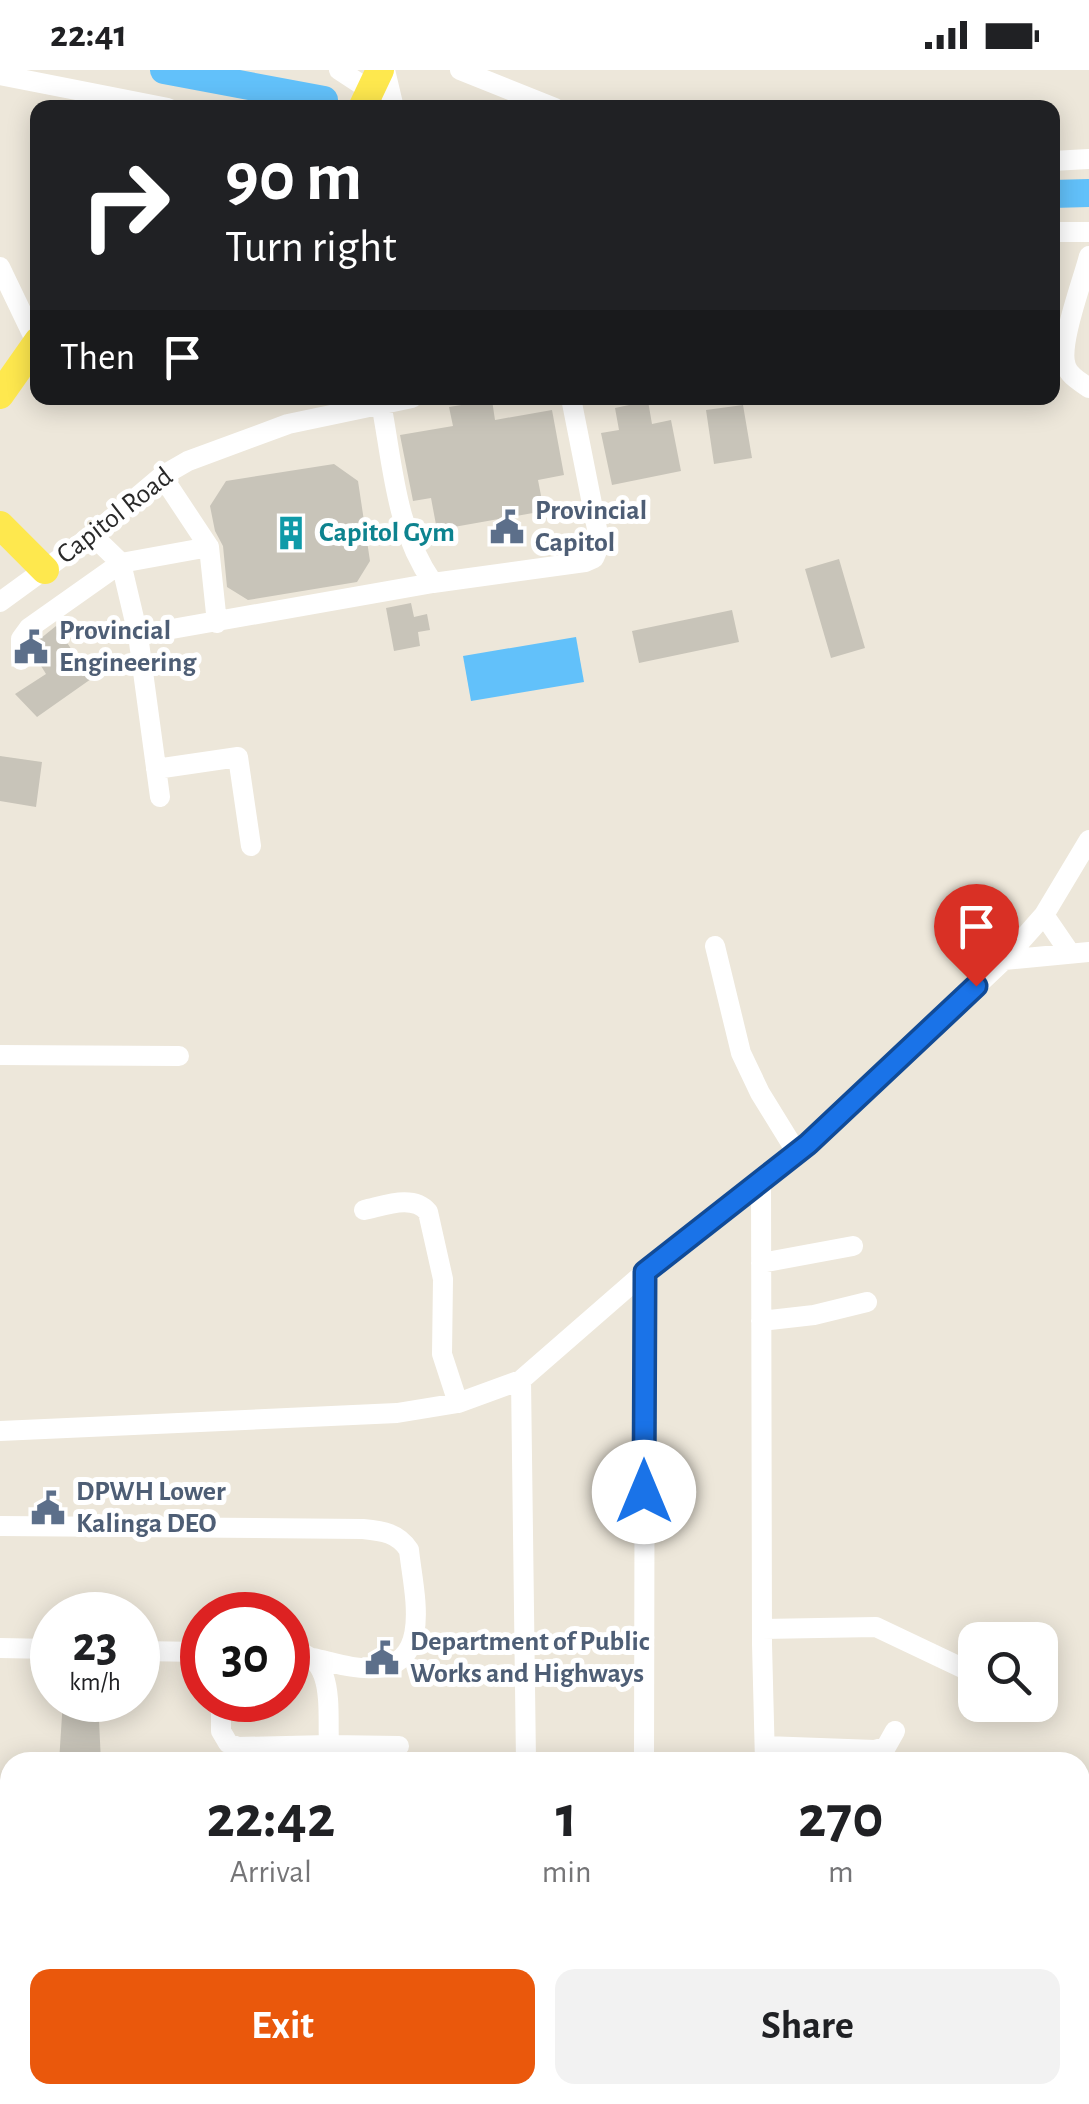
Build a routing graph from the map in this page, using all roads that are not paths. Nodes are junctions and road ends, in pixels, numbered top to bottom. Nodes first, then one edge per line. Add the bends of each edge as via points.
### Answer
1 (339, 70) edge
2 (460, 70) edge
3 (0, 75) edge
4 (378, 89) edge
5 (127, 100) edge
6 (535, 100) edge
7 (1060, 160) edge
8 (1089, 160) edge
9 (1060, 232) edge
10 (1089, 232) edge
11 (1089, 256) edge
12 (0, 267) edge
13 (30, 328) edge
14 (30, 352) edge
15 (1089, 388) edge
16 (0, 395) edge
17 (361, 405) edge
18 (381, 405) edge
19 (572, 405) edge
20 (162, 476) junction
21 (0, 525) edge
22 (92, 535) junction
23 (209, 547) junction
24 (120, 564) junction
25 (45, 570) junction
26 (433, 583) junction
27 (0, 602) edge
28 (218, 623) junction
29 (138, 635) junction
30 (21, 660) dead end
31 (156, 769) junction
32 (160, 797) dead end
33 (1089, 840) edge
34 (251, 846) dead end
35 (1044, 916) junction
36 (715, 946) dead end
37 (1080, 953) edge
38 (1004, 960) junction
39 (0, 1055) edge
40 (179, 1056) dead end
41 (797, 1153) junction
42 (761, 1182) junction
43 (364, 1210) dead end
44 (852, 1246) dead end
45 (762, 1263) junction
46 (645, 1272) junction
47 (867, 1302) dead end
48 (762, 1321) junction
49 (521, 1380) junction
50 (458, 1403) junction
51 (0, 1431) edge
52 (0, 1526) edge
53 (762, 1629) junction
54 (0, 1648) edge
55 (30, 1649) edge
56 (310, 1657) edge
57 (313, 1658) junction
58 (958, 1667) edge
59 (222, 1722) edge
60 (894, 1731) dead end
61 (329, 1745) junction
62 (399, 1746) dead end
63 (526, 1752) edge
64 (644, 1752) edge
65 (765, 1752) edge
66 (820, 1752) edge

1 - 4 street
2 - 6 street
3 - 5 street
7 - 8 street
9 - 10 street
11 - 15 street via 1064,349 1066,366
12 - 13 street
14 - 16 main road
17 - 20 street, Capitol Road via 288,424
18 - 26 street via 400,517
19 - 26 street via 600,544 594,558
20 - 22 street, Capitol Road
20 - 23 street
21 - 25 main road
22 - 24 street
22 - 25 street, Capitol Road
23 - 24 street
23 - 28 street
24 - 29 street
24 - 30 street via 29,628
25 - 27 street, Capitol Road
26 - 28 street
28 - 29 street
29 - 31 street
31 - 32 street
31 - 34 street via 238,757
33 - 35 street
35 - 37 street
35 - 38 street
36 - 41 street via 741,1053
37 - 38 street
38 - 41 street
39 - 40 street
41 - 42 street
42 - 45 street
42 - 46 street
43 - 50 street via 409,1202 428,1212 443,1279 442,1354
44 - 45 street
45 - 48 street
46 - 49 street
46 - 64 street
47 - 48 street
48 - 53 street
49 - 50 street
49 - 63 street
50 - 51 street via 397,1413
52 - 57 street via 363,1529 402,1540 409,1550 417,1632 407,1652 393,1665 371,1669
53 - 58 street via 876,1627
53 - 65 street
54 - 55 street
56 - 57 street
57 - 61 street via 326,1679
59 - 61 street via 228,1743 238,1747
60 - 66 street via 886,1747 876,1750
61 - 62 street

